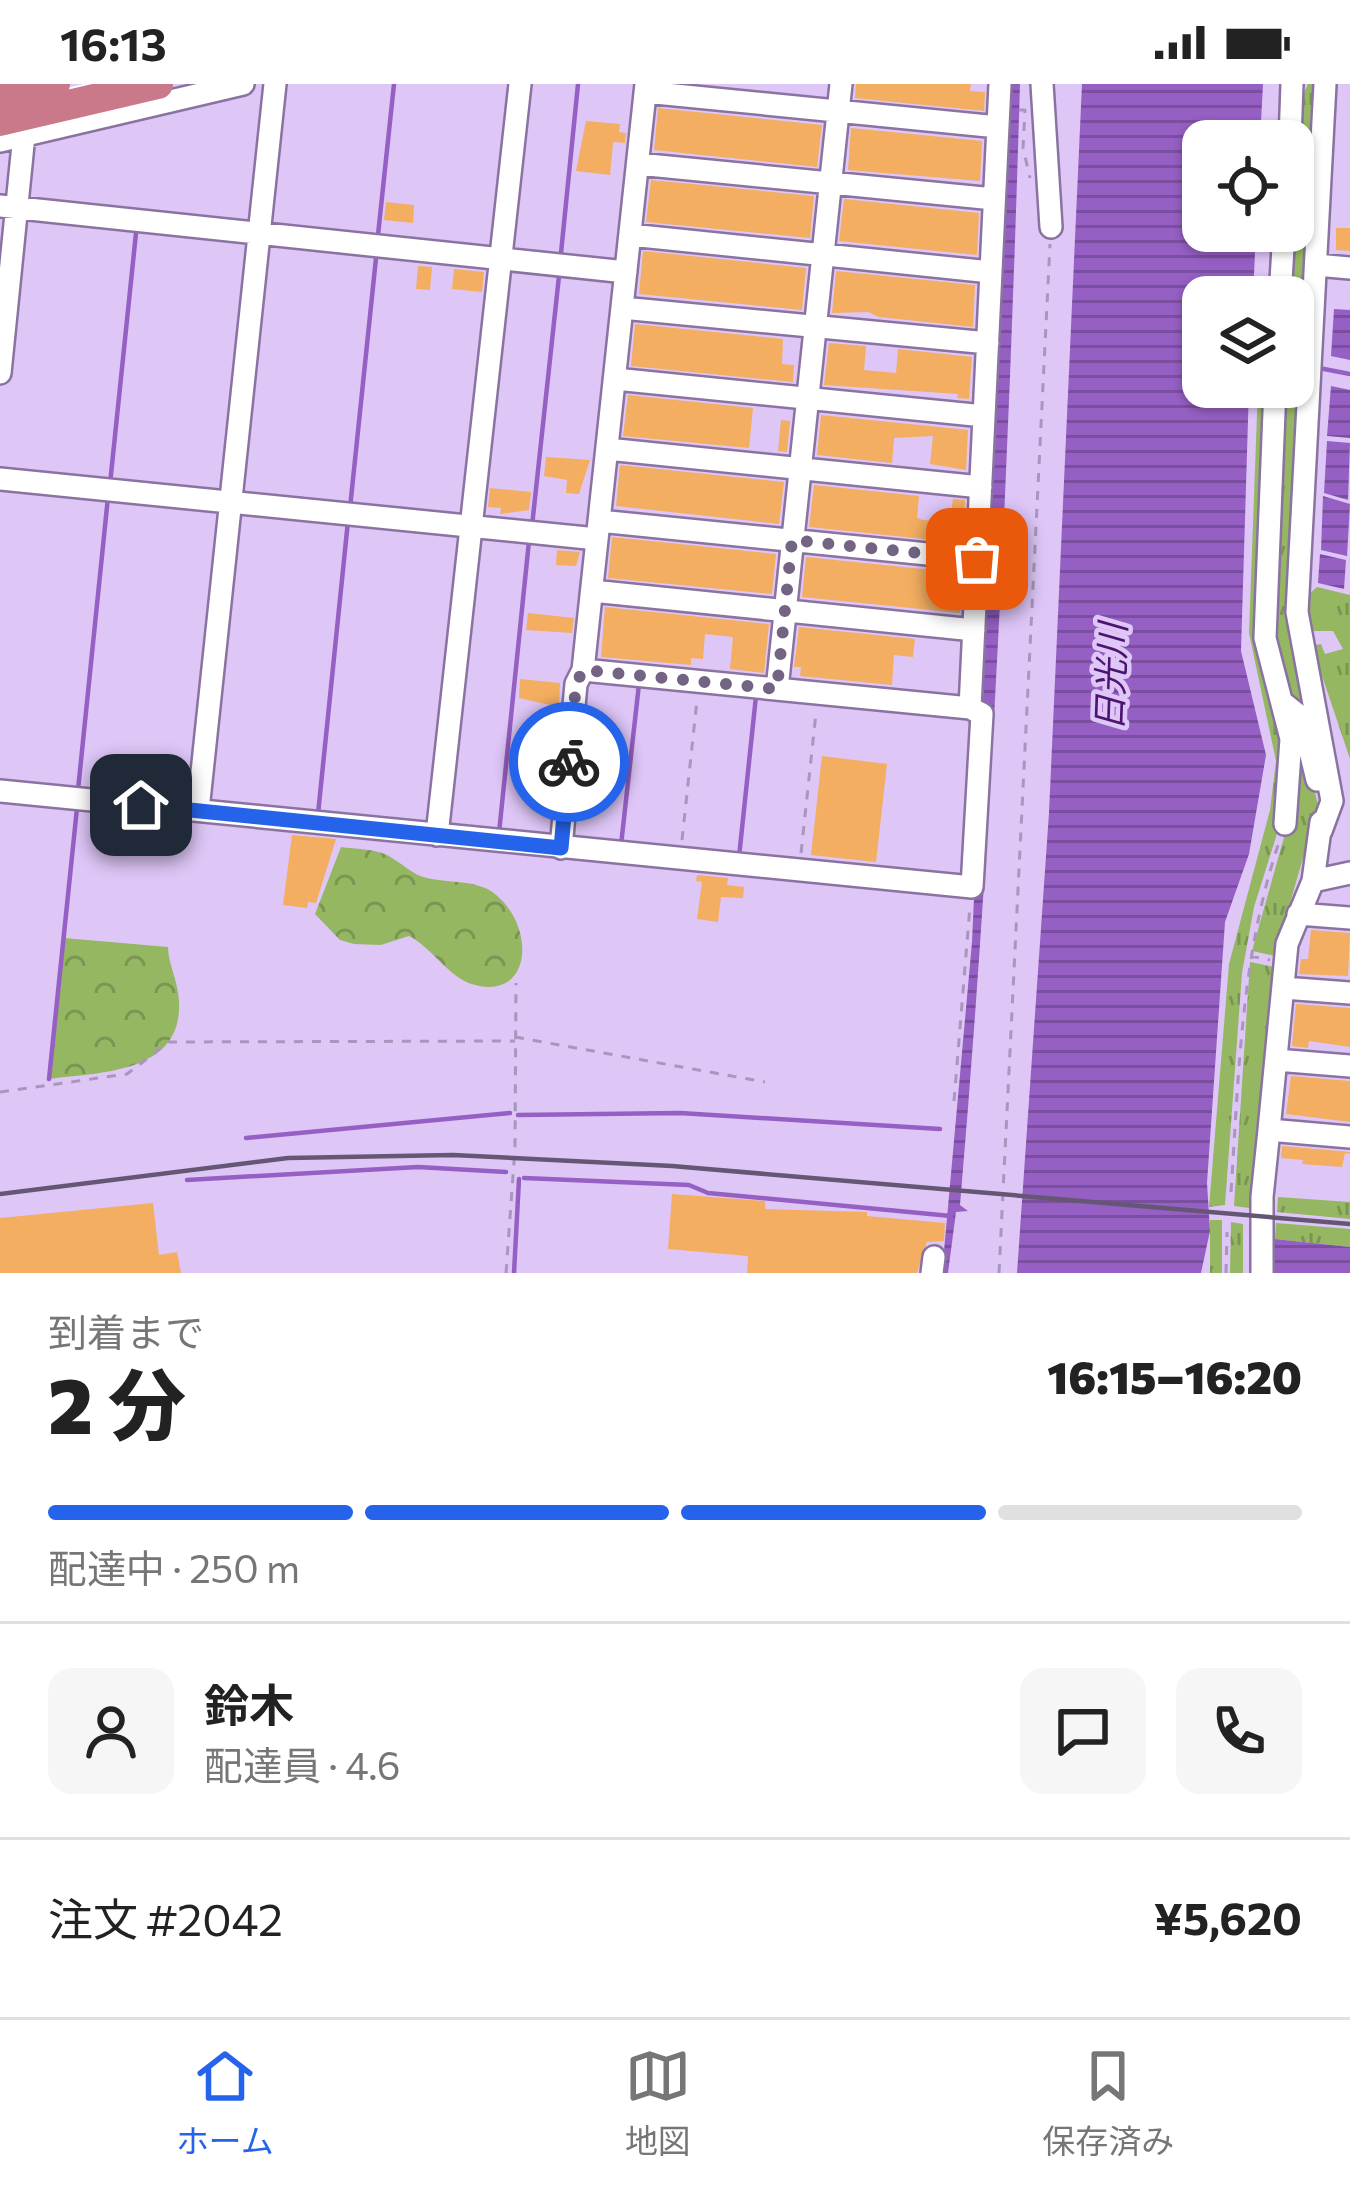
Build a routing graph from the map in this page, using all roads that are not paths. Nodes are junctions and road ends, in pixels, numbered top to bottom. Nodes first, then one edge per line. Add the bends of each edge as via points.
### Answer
1 (29, 84) edge
2 (55, 84) edge
3 (158, 84) edge
4 (243, 84) edge
5 (275, 84) edge
6 (520, 84) edge
7 (841, 84) edge
8 (1000, 84) edge
9 (1042, 84) edge
10 (1304, 84) edge
11 (1325, 84) edge
12 (646, 88) edge
13 (1292, 95) edge
14 (0, 97) edge
15 (838, 111) junction
16 (1001, 115) junction
17 (12, 128) edge
18 (0, 141) edge
19 (638, 164) junction
20 (830, 183) junction
21 (994, 199) junction
22 (8, 207) edge
23 (1051, 227) road end
24 (257, 233) junction
25 (630, 235) junction
26 (823, 255) junction
27 (501, 258) junction
28 (1316, 265) junction
29 (1350, 268) edge
30 (626, 272) junction
31 (991, 272) junction
32 (622, 308) junction
33 (815, 327) junction
34 (988, 343) junction
35 (0, 373) edge
36 (615, 379) junction
37 (807, 398) junction
38 (1274, 408) edge
39 (984, 416) junction
40 (607, 449) junction
41 (800, 469) junction
42 (0, 479) edge
43 (981, 487) junction
44 (229, 502) junction
45 (472, 526) junction
46 (598, 530) junction
47 (792, 540) junction
48 (977, 559) junction
49 (592, 591) junction
50 (785, 611) junction
51 (974, 630) junction
52 (583, 670) junction
53 (777, 689) junction
54 (1280, 700) junction
55 (970, 708) junction
56 (0, 790) edge
57 (198, 810) junction
58 (1285, 824) road end
59 (1321, 831) junction
60 (437, 835) junction
61 (561, 848) junction
62 (1350, 873) edge
63 (1313, 880) junction
64 (1298, 914) junction
65 (1350, 918) edge
66 (1283, 988) junction
67 (1350, 993) edge
68 (1276, 1060) junction
69 (1350, 1066) edge
70 (1269, 1130) junction
71 (1350, 1136) edge
72 (1262, 1273) edge

1 - 17 street
2 - 14 highway, bridge
3 - 17 highway, bridge
4 - 17 street
5 - 24 street
6 - 27 street
7 - 15 street
8 - 16 street
9 - 23 street
10 - 13 street
11 - 28 street
12 - 15 street
12 - 19 street
15 - 16 street
15 - 20 street
16 - 21 street
17 - 18 street
17 - 22 street
19 - 20 street
19 - 25 street
20 - 21 street
20 - 26 street
21 - 31 street
22 - 24 street
22 - 35 street
24 - 27 street
24 - 44 street
25 - 26 street
25 - 30 street
26 - 31 street
26 - 33 street
27 - 30 street
27 - 45 street
28 - 29 street
28 - 59 street via 1297,612 1333,801
30 - 32 street
31 - 34 street
32 - 33 street
32 - 36 street
33 - 34 street
33 - 37 street
34 - 39 street
36 - 37 street
36 - 40 street
37 - 39 street
37 - 41 street
38 - 54 street via 1265,638
39 - 43 street
40 - 41 street
40 - 46 street
41 - 43 street
41 - 47 street
42 - 44 street
43 - 48 street
44 - 45 street
44 - 57 street
45 - 46 street
45 - 60 street
46 - 47 street
46 - 49 street
47 - 48 street
47 - 50 street
48 - 51 street
49 - 50 street
49 - 52 street
50 - 51 street
50 - 53 street
51 - 55 street
52 - 53 street
52 - 61 street
53 - 55 street
54 - 58 street via 1291,739
54 - 59 street via 1301,718 1323,803
55 - 61 street via 982,714 972,887
56 - 57 street
57 - 60 street
59 - 63 street
60 - 61 street
62 - 63 street
63 - 64 street
64 - 65 street
64 - 66 street
66 - 67 street
66 - 68 street
68 - 69 street
68 - 70 street
70 - 71 street
70 - 72 street

